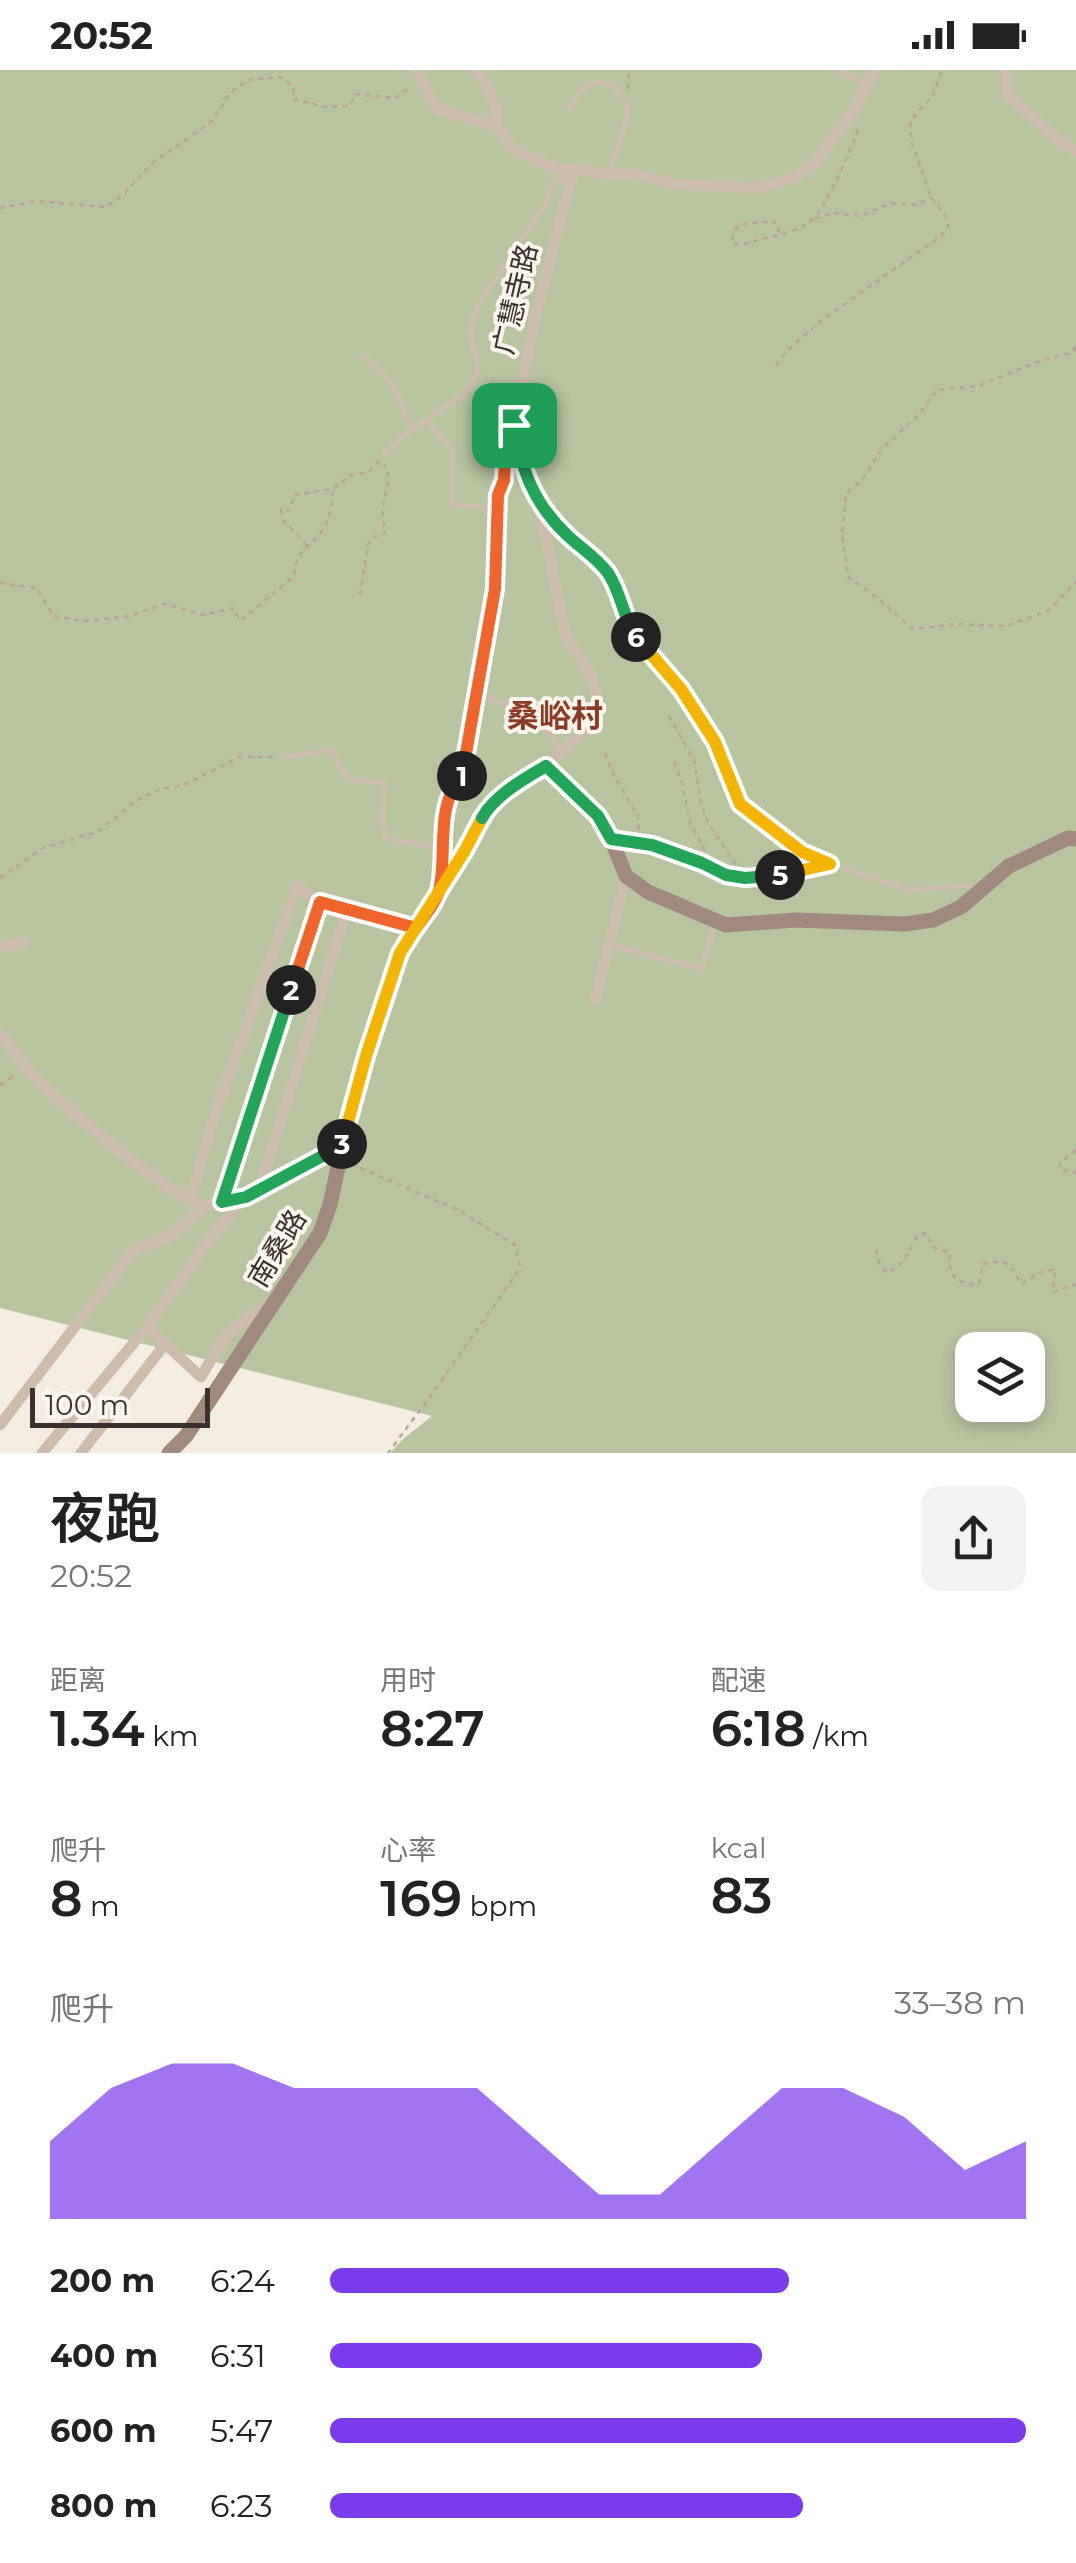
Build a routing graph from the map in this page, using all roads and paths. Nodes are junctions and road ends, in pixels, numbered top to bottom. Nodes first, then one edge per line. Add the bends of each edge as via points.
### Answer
1 (474, 70) edge
2 (838, 70) edge
3 (875, 70) edge
4 (942, 70) edge
5 (1006, 70) edge
6 (413, 72) edge
7 (868, 85) junction
8 (856, 107) junction
9 (570, 108) dead end
10 (498, 127) junction
11 (1076, 152) edge
12 (574, 169) junction
13 (608, 174) junction
14 (931, 197) junction
15 (0, 208) edge
16 (813, 220) junction
17 (780, 233) junction
18 (1076, 347) edge
19 (365, 358) dead end
20 (776, 365) dead end
21 (427, 421) junction
22 (514, 425) junction
23 (412, 430) junction
24 (383, 457) junction
25 (333, 489) junction
26 (535, 498) junction
27 (497, 509) junction
28 (308, 546) junction
29 (1076, 582) edge
30 (0, 583) edge
31 (360, 596) dead end
32 (478, 694) junction
33 (668, 716) dead end
34 (563, 752) junction
35 (605, 753) dead end
36 (286, 757) joint
37 (674, 762) dead end
38 (546, 766) junction
39 (611, 839) junction
40 (1076, 839) edge
41 (640, 843) junction
42 (442, 848) junction
43 (830, 864) junction
44 (715, 870) junction
45 (626, 876) junction
46 (0, 878) edge
47 (745, 878) junction
48 (440, 890) junction
49 (981, 892) junction
50 (320, 902) junction
51 (347, 910) junction
52 (715, 920) junction
53 (416, 928) junction
54 (23, 942) dead end
55 (609, 944) junction
56 (0, 948) edge
57 (595, 1000) dead end
58 (0, 1034) edge
59 (27, 1069) junction
60 (0, 1085) edge
61 (1076, 1150) edge
62 (340, 1153) junction
63 (1076, 1173) edge
64 (259, 1190) junction
65 (246, 1197) junction
66 (190, 1200) junction
67 (222, 1202) junction
68 (206, 1205) junction
69 (876, 1250) dead end
70 (1076, 1284) edge
71 (273, 1304) junction
72 (146, 1326) junction
73 (166, 1344) junction
74 (0, 1424) edge
75 (42, 1453) edge
76 (81, 1453) edge
77 (169, 1453) edge
78 (388, 1453) edge

1 - 10 street via 494,100
2 - 7 lane
3 - 7 street
4 - 14 path via 910,130
5 - 11 street via 1007,94
6 - 10 street via 437,109
6 - 15 path via 408,89 395,98 356,94 348,106 294,99 282,77 248,80 212,121 151,164 106,207 36,201
7 - 8 street
8 - 13 street via 815,163 759,188
8 - 16 path via 857,134
9 - 13 lane via 583,88 597,83 622,93 628,111
10 - 12 street via 513,150 557,169
12 - 13 street
12 - 21 lane via 552,186 480,303 470,336 477,375 462,396
12 - 22 street, 广慧寺路
14 - 16 path via 917,205 891,203 860,216 833,213
14 - 20 path via 946,216 940,236 802,336
16 - 17 path
17 - 17 path via 744,244 732,242 744,224 774,221
18 - 29 path via 978,386 937,390 846,494 842,534 848,577 914,629 1006,626 1048,611
19 - 23 lane via 388,379
21 - 23 lane
21 - 27 lane via 452,453 452,504
22 - 26 street, 广慧寺路
22 - 27 lane
23 - 24 lane
24 - 25 path
24 - 31 path via 390,482 382,510 385,533 368,545
25 - 28 path via 323,530
25 - 28 path via 294,495 290,510 282,510 283,520
26 - 34 street, 广慧寺路 via 565,634 592,677 598,702 594,720
26 - 43 lane via 612,580 631,629 715,742 740,804 802,852
27 - 32 lane via 495,589
28 - 30 path via 295,560 294,576 240,621 233,608 204,615 166,604 85,622 54,616 36,588
32 - 34 lane via 526,712
32 - 42 lane via 462,776 448,796
33 - 47 path via 694,760 708,822
34 - 38 street, 广慧寺路
35 - 41 path via 638,816
36 - 42 lane via 332,750 349,780 384,782 386,838
36 - 46 path via 239,757 184,786 160,790 98,832 43,848
37 - 44 path via 690,823
38 - 39 street via 598,816
38 - 48 street, 南桑路 via 487,810
39 - 41 lane
39 - 45 street
40 - 49 street via 1009,866
41 - 44 lane
42 - 48 lane
43 - 47 lane
43 - 49 lane via 909,890 973,886
44 - 47 lane
45 - 52 street
45 - 55 street
48 - 53 street, 南桑路
49 - 52 street via 933,920 904,924
50 - 51 street
50 - 66 street via 298,886
50 - 67 street
51 - 53 street
51 - 64 street
52 - 55 lane via 702,969
53 - 62 street, 南桑路 via 400,953
54 - 56 street
55 - 57 street
58 - 59 street
59 - 60 path
59 - 66 street
61 - 63 path via 1060,1169
62 - 64 street
62 - 71 street, 南桑路 via 320,1233
62 - 78 path via 515,1245 520,1268
64 - 65 street
65 - 67 street
65 - 72 street
66 - 68 street
67 - 68 street
68 - 74 street via 168,1238 134,1249
69 - 70 path via 887,1273 926,1233 934,1248 948,1252 956,1280 980,1283 983,1264 1000,1261 1021,1284 1055,1269 1054,1292
71 - 73 street via 226,1334 202,1377
71 - 77 street, 南桑路
72 - 73 street
72 - 75 street
73 - 76 street

